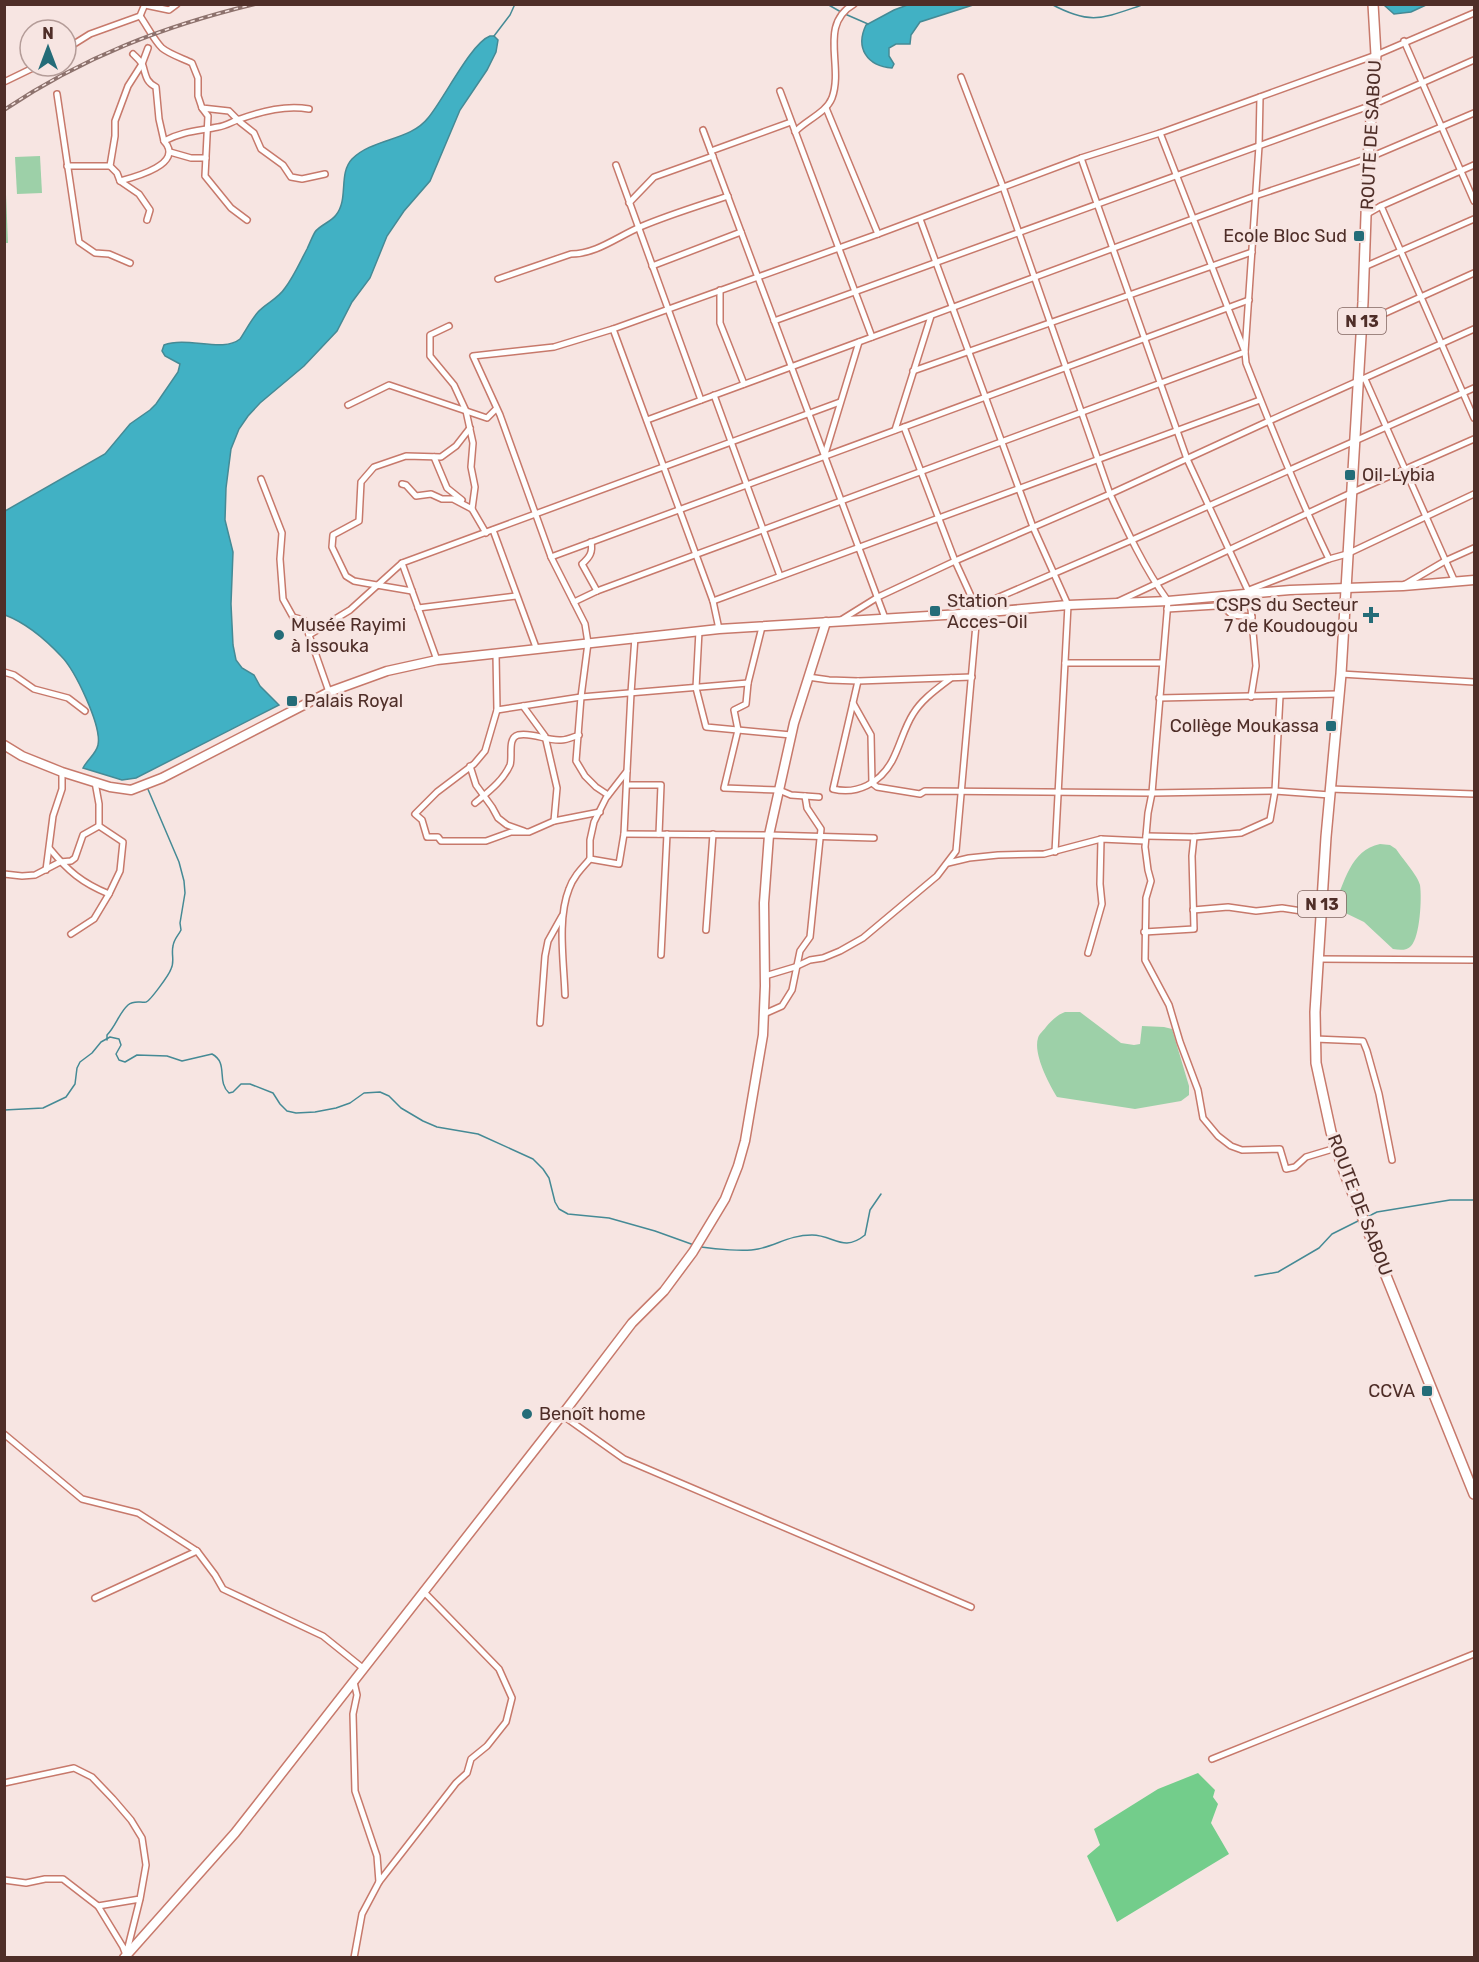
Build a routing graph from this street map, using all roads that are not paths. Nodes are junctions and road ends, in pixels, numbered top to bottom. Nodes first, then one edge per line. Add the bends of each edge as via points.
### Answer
1 (177, 4) edge
2 (855, 4) edge
3 (1373, 4) edge
4 (145, 5) edge
5 (1474, 13) edge
6 (140, 16) junction
7 (78, 42) edge
8 (1404, 42) junction
9 (148, 48) dead end
10 (133, 54) dead end
11 (1376, 55) junction
12 (1474, 60) edge
13 (142, 64) junction
14 (18, 75) edge
15 (961, 77) dead end
16 (4, 82) edge
17 (1423, 83) junction
18 (780, 91) dead end
19 (57, 94) dead end
20 (1260, 97) junction
21 (1372, 105) junction
22 (202, 108) junction
23 (826, 108) junction
24 (309, 109) dead end
25 (1474, 112) edge
26 (237, 120) junction
27 (791, 122) junction
28 (1442, 127) junction
29 (206, 129) junction
30 (703, 130) dead end
31 (795, 132) junction
32 (1160, 133) junction
33 (164, 141) junction
34 (1259, 146) junction
35 (170, 152) junction
36 (712, 153) junction
37 (206, 158) junction
38 (1081, 158) junction
39 (1368, 158) junction
40 (616, 165) dead end
41 (1474, 165) edge
42 (68, 166) junction
43 (110, 166) junction
44 (1461, 171) junction
45 (325, 174) dead end
46 (1176, 176) junction
47 (120, 181) junction
48 (1003, 187) junction
49 (728, 196) junction
50 (1255, 196) junction
51 (1474, 201) edge
52 (629, 203) junction
53 (1097, 204) junction
54 (1381, 206) junction
55 (1367, 214) junction
56 (920, 219) junction
57 (1193, 219) junction
58 (1474, 219) edge
59 (147, 220) dead end
60 (247, 220) dead end
61 (638, 228) junction
62 (741, 232) junction
63 (1019, 233) junction
64 (878, 234) junction
65 (838, 248) junction
66 (1113, 249) junction
67 (1401, 251) junction
68 (1252, 252) junction
69 (936, 262) junction
70 (130, 263) dead end
71 (652, 266) junction
72 (1211, 266) junction
73 (1363, 268) junction
74 (1474, 273) edge
75 (758, 277) junction
76 (1034, 278) junction
77 (498, 279) dead end
78 (720, 291) junction
79 (855, 292) junction
80 (1129, 295) junction
81 (1421, 297) junction
82 (1249, 300) junction
83 (952, 308) junction
84 (1228, 308) junction
85 (669, 309) junction
86 (931, 316) junction
87 (774, 321) junction
88 (1050, 323) junction
89 (1361, 324) junction
90 (449, 326) dead end
91 (613, 329) junction
92 (1474, 329) edge
93 (872, 338) junction
94 (1144, 339) junction
95 (859, 342) junction
96 (1442, 344) junction
97 (969, 352) junction
98 (1245, 352) junction
99 (792, 367) junction
100 (1066, 367) junction
101 (913, 371) junction
102 (1362, 380) junction
103 (744, 384) junction
104 (1160, 384) junction
105 (1474, 388) edge
106 (1464, 393) junction
107 (714, 395) junction
108 (985, 397) junction
109 (701, 400) junction
110 (1260, 400) junction
111 (840, 402) junction
112 (348, 405) dead end
113 (496, 409) junction
114 (466, 411) junction
115 (809, 413) junction
116 (1082, 413) junction
117 (1474, 418) edge
118 (647, 420) junction
119 (1269, 421) junction
120 (904, 427) junction
121 (470, 428) junction
122 (1386, 428) junction
123 (895, 430) junction
124 (1176, 431) junction
125 (1474, 439) edge
126 (1354, 441) junction
127 (731, 442) junction
128 (1002, 442) junction
129 (825, 456) junction
130 (434, 457) junction
131 (1098, 459) junction
132 (1187, 459) junction
133 (664, 467) junction
134 (1405, 469) junction
135 (1289, 470) junction
136 (921, 472) junction
137 (261, 479) dead end
138 (402, 484) dead end
139 (747, 485) junction
140 (1019, 488) junction
141 (1351, 493) junction
142 (1110, 494) junction
143 (1474, 494) edge
144 (842, 501) junction
145 (1209, 506) junction
146 (472, 509) junction
147 (679, 509) junction
148 (1307, 513) junction
149 (535, 514) junction
150 (1426, 516) junction
151 (939, 518) junction
152 (1033, 527) junction
153 (763, 530) junction
154 (489, 531) junction
155 (1132, 540) junction
156 (591, 542) junction
157 (859, 547) junction
158 (1474, 548) edge
159 (1230, 549) junction
160 (1347, 554) junction
161 (696, 555) junction
162 (550, 557) junction
163 (1329, 559) junction
164 (955, 561) junction
165 (1445, 561) junction
166 (402, 563) junction
167 (1055, 574) junction
168 (780, 576) junction
169 (1474, 580) edge
170 (1455, 582) junction
171 (378, 585) junction
172 (1156, 585) junction
173 (1403, 586) junction
174 (1345, 588) junction
175 (412, 591) junction
176 (597, 591) junction
177 (1249, 592) junction
178 (516, 596) junction
179 (878, 597) junction
180 (713, 601) junction
181 (574, 602) junction
182 (1113, 603) junction
183 (1068, 605) junction
184 (1168, 605) junction
185 (1221, 605) junction
186 (418, 608) junction
187 (977, 610) junction
188 (1252, 617) junction
189 (885, 618) junction
190 (840, 621) junction
191 (826, 622) junction
192 (762, 627) junction
193 (719, 629) junction
194 (699, 631) junction
195 (309, 635) junction
196 (635, 637) junction
197 (588, 643) junction
198 (537, 650) junction
199 (496, 654) junction
200 (437, 660) junction
201 (1065, 663) junction
202 (1162, 663) junction
203 (4, 672) edge
204 (1341, 674) junction
205 (808, 677) junction
206 (972, 677) junction
207 (951, 678) junction
208 (858, 681) junction
209 (1474, 682) edge
210 (748, 683) junction
211 (696, 688) junction
212 (330, 692) junction
213 (631, 693) junction
214 (1338, 694) junction
215 (1280, 696) junction
216 (581, 697) junction
217 (1251, 697) junction
218 (1159, 698) junction
219 (853, 703) junction
220 (523, 706) junction
221 (497, 710) junction
222 (85, 711) dead end
223 (738, 730) junction
224 (579, 735) junction
225 (791, 735) junction
226 (546, 738) junction
227 (4, 745) edge
228 (470, 766) junction
229 (627, 771) junction
230 (62, 772) junction
231 (95, 782) junction
232 (872, 783) junction
233 (627, 784) junction
234 (778, 790) junction
235 (962, 791) junction
236 (1275, 791) junction
237 (1057, 792) junction
238 (1330, 792) junction
239 (1152, 793) junction
240 (1474, 794) edge
241 (608, 795) junction
242 (484, 796) junction
243 (805, 796) junction
244 (819, 797) dead end
245 (476, 803) dead end
246 (600, 812) junction
247 (554, 821) junction
248 (99, 826) junction
249 (528, 832) junction
250 (624, 834) junction
251 (659, 834) junction
252 (667, 834) junction
253 (713, 834) junction
254 (769, 835) junction
255 (821, 836) junction
256 (1194, 837) junction
257 (874, 838) dead end
258 (1145, 838) junction
259 (1101, 839) junction
260 (50, 849) junction
261 (1055, 852) junction
262 (591, 859) junction
263 (60, 862) junction
264 (946, 863) junction
265 (46, 870) junction
266 (4, 874) edge
267 (109, 894) junction
268 (1193, 910) junction
269 (1322, 914) junction
270 (563, 915) junction
271 (706, 930) dead end
272 (1144, 932) junction
273 (71, 934) dead end
274 (1088, 953) dead end
275 (661, 955) dead end
276 (1318, 959) junction
277 (1474, 960) edge
278 (795, 967) junction
279 (765, 976) junction
280 (565, 995) dead end
281 (764, 1014) junction
282 (540, 1023) dead end
283 (1315, 1039) junction
284 (1336, 1148) junction
285 (1392, 1160) dead end
286 (562, 1415) junction
287 (4, 1434) edge
288 (1474, 1494) edge
289 (197, 1551) junction
290 (423, 1591) junction
291 (95, 1599) dead end
292 (970, 1607) dead end
293 (1474, 1654) edge
294 (364, 1669) junction
295 (354, 1682) junction
296 (1212, 1759) dead end
297 (4, 1784) edge
298 (4, 1880) edge
299 (379, 1882) junction
300 (140, 1899) junction
301 (99, 1906) junction
302 (125, 1956) edge
303 (354, 1958) edge

1 - 4 street via 169,10
2 - 23 street via 842,14 834,31 835,78
3 - 11 main road, ROUTE DE SABOU / N 13
4 - 6 street
5 - 8 street
6 - 7 street
6 - 22 street via 164,50 192,63
8 - 11 street
8 - 17 street
9 - 13 street
10 - 13 street
11 - 20 street
11 - 21 main road, ROUTE DE SABOU / N 13
12 - 17 street
13 - 33 street via 149,84 156,87
13 - 43 street via 128,86 115,121
14 - 16 street
15 - 48 street
17 - 21 street
17 - 28 street
18 - 27 street
19 - 42 street
20 - 32 street
20 - 34 street
21 - 34 street
21 - 39 main road, ROUTE DE SABOU / N 13
22 - 26 street via 229,111
22 - 29 street via 208,116
23 - 31 street
23 - 64 street
24 - 26 street via 280,108
25 - 28 street
26 - 29 street
26 - 45 street via 254,133 261,149 283,165 291,177
27 - 31 street
27 - 36 street
28 - 39 street
28 - 44 street
29 - 33 street via 179,133
29 - 37 street
30 - 36 street
31 - 65 street
32 - 38 street
32 - 46 street
33 - 35 street
34 - 46 street
34 - 50 street
35 - 37 street
35 - 47 street via 167,160 154,169
36 - 49 street
36 - 52 street via 654,177
37 - 60 street via 205,176 231,208
38 - 48 street
38 - 53 street
39 - 50 street
39 - 55 main road, ROUTE DE SABOU / N 13
40 - 52 street
41 - 44 street
42 - 43 street
42 - 70 street via 79,242 95,253
43 - 47 street
44 - 51 street
44 - 54 street
46 - 53 street
46 - 57 street
47 - 59 street via 148,204
48 - 56 street
48 - 63 street
49 - 61 street
49 - 62 street
50 - 57 street
50 - 68 street
52 - 61 street
53 - 63 street
53 - 66 street
54 - 55 street
54 - 67 street
55 - 73 main road, ROUTE DE SABOU / N 13
56 - 64 street
56 - 69 street
57 - 66 street
57 - 72 street
58 - 67 street
61 - 71 street
61 - 77 street via 580,254
62 - 71 street
62 - 75 street
63 - 69 street
63 - 76 street
64 - 65 street
65 - 75 street
65 - 79 street
66 - 76 street
66 - 80 street
67 - 73 street
67 - 81 street
68 - 72 street
68 - 82 street
69 - 79 street
69 - 83 street
71 - 85 street
72 - 80 street
72 - 84 street
73 - 89 main road, ROUTE DE SABOU / N 13
74 - 81 street
75 - 78 street
75 - 87 street
76 - 83 street
76 - 88 street
78 - 85 street
78 - 103 street via 720,323
79 - 87 street
79 - 93 street
80 - 88 street
80 - 94 street
81 - 89 street
81 - 96 street
82 - 84 street
82 - 98 street
83 - 86 street
83 - 97 street
84 - 94 street
84 - 98 street
85 - 91 street
85 - 109 street
86 - 93 street
86 - 101 street
87 - 99 street
88 - 97 street
88 - 100 street
89 - 102 main road, ROUTE DE SABOU / N 13
90 - 114 street via 430,335 430,356 454,385
91 - 113 street via 554,347 473,356
91 - 118 street
92 - 96 street
93 - 95 street
94 - 100 street
94 - 104 street
95 - 99 street
95 - 111 street
96 - 102 street
96 - 106 street
97 - 101 street
97 - 108 street
98 - 104 street
98 - 110 street
99 - 103 street
99 - 115 street
100 - 108 street
100 - 116 street
101 - 123 street
102 - 119 street
102 - 122 street
102 - 126 main road, ROUTE DE SABOU / N 13
103 - 107 street
104 - 116 street
104 - 124 street
105 - 106 street
106 - 117 street
106 - 122 street
107 - 109 street
107 - 127 street
108 - 120 street
108 - 128 street
109 - 118 street
110 - 119 street
110 - 124 street
111 - 115 street
111 - 129 street
112 - 114 street via 388,385
113 - 114 street via 487,418
113 - 149 street
114 - 121 street
115 - 127 street
115 - 129 street
116 - 128 street
116 - 131 street
118 - 133 street
119 - 132 street
119 - 135 street
120 - 123 street
120 - 136 street
121 - 130 street via 456,446 441,457
121 - 146 street via 475,487
122 - 126 street
122 - 134 street
123 - 129 street
124 - 131 street
124 - 132 street
125 - 134 street
126 - 135 street
126 - 141 main road, ROUTE DE SABOU / N 13
127 - 133 street
127 - 139 street
128 - 136 street
128 - 140 street
129 - 139 street
129 - 144 street
130 - 146 street via 447,488
130 - 171 street via 406,456 374,467 361,482 360,521 333,535 332,547 346,576
131 - 140 street
131 - 142 street
132 - 142 street
132 - 145 street
133 - 147 street
133 - 149 street
134 - 141 street
134 - 150 street
135 - 145 street
135 - 148 street
136 - 144 street
136 - 151 street
137 - 195 street via 282,533 283,598 293,617 304,620
138 - 146 street via 416,496 431,494 453,499
139 - 147 street
139 - 153 street
140 - 151 street
140 - 152 street
141 - 148 street
141 - 160 main road, ROUTE DE SABOU / N 13
142 - 152 street
142 - 155 street
143 - 150 street
144 - 153 street
144 - 157 street
145 - 155 street
145 - 159 street
146 - 154 street
147 - 156 street
147 - 161 street
148 - 159 street
148 - 163 street
149 - 154 street
149 - 162 street
150 - 160 street
150 - 165 street
151 - 157 street
151 - 164 street
152 - 164 street
152 - 167 street
153 - 161 street
153 - 168 street
154 - 166 street
154 - 178 street
155 - 167 street
155 - 172 street
156 - 162 street
156 - 176 street via 590,557 582,564
157 - 168 street
157 - 179 street
158 - 165 street
159 - 172 street
159 - 177 street
160 - 163 street
160 - 174 main road, ROUTE DE SABOU / N 13
161 - 176 street
161 - 180 street
162 - 181 street
163 - 177 street
164 - 179 street
164 - 187 street
165 - 170 street
165 - 173 street
166 - 171 street
166 - 175 street
167 - 183 street
167 - 187 street
168 - 180 street
169 - 170 street
170 - 173 street
171 - 175 street
171 - 195 street via 350,610
172 - 182 street
172 - 184 street
173 - 174 street
174 - 177 street
174 - 204 main road, ROUTE DE SABOU / N 13
175 - 186 street
176 - 181 street
177 - 184 street
178 - 186 street
178 - 198 street
179 - 189 street
179 - 190 street
180 - 193 street
181 - 197 street via 585,624
182 - 183 street
182 - 184 street
183 - 187 street
183 - 201 street
184 - 185 street
184 - 202 street
185 - 188 street via 1232,615
185 - 188 street via 1250,604
186 - 200 street
187 - 189 street
187 - 206 street
188 - 217 street via 1256,666
189 - 190 street
190 - 191 street
191 - 192 street
191 - 205 street
192 - 193 street
192 - 210 street
193 - 194 street
194 - 196 street
194 - 211 street
195 - 212 street
196 - 197 street
196 - 213 street
197 - 198 street
197 - 216 street
198 - 199 street
199 - 200 street
199 - 221 street
200 - 212 street via 387,670
201 - 202 street
201 - 237 street
202 - 218 street
203 - 222 street via 34,689 68,698
204 - 209 street
204 - 214 main road, ROUTE DE SABOU / N 13
205 - 208 street
205 - 225 street
206 - 207 street
206 - 235 street
207 - 208 street
207 - 232 street via 913,714 892,762
208 - 219 street
210 - 211 street
210 - 223 street via 746,704 734,710
211 - 213 street
211 - 223 street via 706,727
212 - 231 street via 141,788 122,790
213 - 216 street
213 - 229 street
214 - 215 street
214 - 238 main road, ROUTE DE SABOU / N 13
215 - 217 street
215 - 236 street
216 - 220 street
216 - 224 street
217 - 218 street
218 - 239 street
219 - 232 street via 871,735
219 - 232 street via 833,789 859,790
220 - 221 street
220 - 226 street
221 - 228 street via 485,751
223 - 225 street
223 - 234 street via 724,788
224 - 226 street via 561,740
224 - 241 street via 576,761 585,776
225 - 234 street
226 - 242 street via 514,737 507,772
226 - 247 street via 557,788
227 - 230 street
228 - 242 street
228 - 249 street via 415,814 422,820 427,837 438,837 441,841 486,841 511,832
229 - 233 street
229 - 241 street
230 - 231 street
230 - 260 street
231 - 248 street
232 - 235 street via 877,788 920,794
233 - 250 street
233 - 251 street via 661,785
234 - 243 street
234 - 254 street
235 - 237 street
235 - 264 street via 956,852
236 - 238 street
236 - 239 street
236 - 256 street via 1270,820 1241,833
237 - 239 street
237 - 261 street
238 - 240 street
238 - 269 main road, ROUTE DE SABOU / N 13
239 - 258 street
241 - 246 street
242 - 245 street
242 - 249 street via 498,818
243 - 244 street
243 - 255 street
246 - 247 street
246 - 262 street via 594,822
247 - 249 street
248 - 263 street via 83,835 75,858
248 - 267 street via 123,842 120,871
250 - 251 street
250 - 262 street via 620,864
251 - 252 street
252 - 253 street
252 - 275 street
253 - 254 street
253 - 271 street
254 - 255 street
254 - 279 street via 764,903
255 - 257 street
255 - 278 street via 810,937
256 - 258 street
256 - 268 street
258 - 259 street
258 - 272 street via 1151,881
259 - 261 street
259 - 274 street via 1102,904
260 - 263 street
260 - 265 street
261 - 264 street
262 - 270 street via 577,873
263 - 265 street
263 - 267 street via 87,886
264 - 278 street via 937,876 863,938
265 - 266 street via 35,875
267 - 273 street via 94,919
268 - 269 street via 1282,908
268 - 272 street via 1194,929
269 - 276 main road, ROUTE DE SABOU / N 13
270 - 280 street
270 - 282 street via 545,956
272 - 284 street via 1145,960 1169,1005 1198,1090 1203,1118 1218,1136 1242,1149 1280,1149 1286,1169 1306,1157
276 - 277 street
276 - 283 main road, ROUTE DE SABOU / N 13
278 - 279 street
278 - 281 street via 792,990 782,1006
279 - 281 street
281 - 286 street via 752,1102 738,1166 725,1199 664,1291 632,1323
283 - 284 main road, ROUTE DE SABOU / N 13 via 1319,1080
283 - 285 street via 1363,1041
284 - 288 main road, ROUTE DE SABOU / N 13
286 - 290 street
286 - 292 street via 624,1459
287 - 289 street via 82,1499 138,1513
289 - 291 street
289 - 294 street via 223,1589 323,1636
290 - 294 street
290 - 299 street via 499,1669 512,1698 506,1722 471,1759 466,1773
293 - 296 street
294 - 295 street
295 - 299 street via 355,1791 377,1856
295 - 302 street via 235,1833
297 - 300 street via 74,1768 92,1777 142,1838 146,1865
298 - 301 street via 63,1879
299 - 303 street via 362,1914
300 - 301 street
300 - 302 street
301 - 302 street

